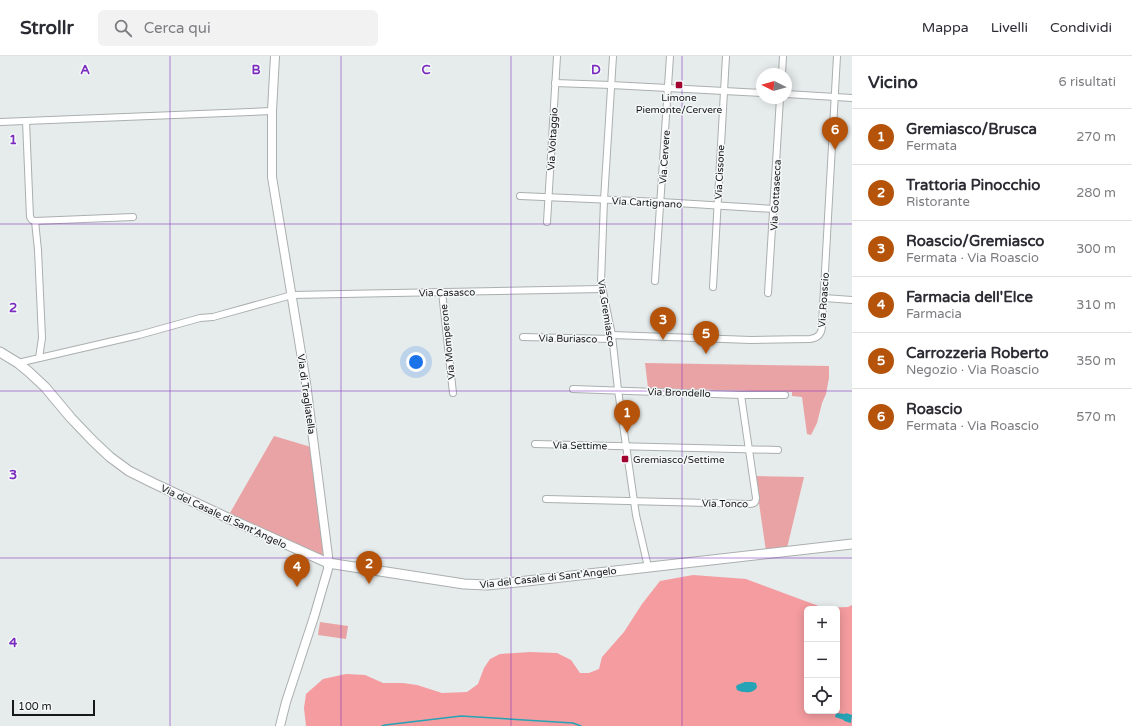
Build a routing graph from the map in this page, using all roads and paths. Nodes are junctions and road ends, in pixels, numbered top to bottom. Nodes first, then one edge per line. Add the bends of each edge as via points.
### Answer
1 (275, 56) edge
2 (557, 56) edge
3 (613, 56) edge
4 (670, 56) edge
5 (726, 56) edge
6 (783, 56) edge
7 (837, 56) edge
8 (782, 68) edge
9 (555, 83) junction
10 (611, 85) junction
11 (668, 87) junction
12 (724, 90) junction
13 (756, 93) edge
14 (792, 94) edge
15 (834, 97) junction
16 (852, 98) edge
17 (780, 104) edge
18 (272, 111) junction
19 (26, 121) junction
20 (0, 122) edge
21 (520, 196) dead end
22 (548, 197) junction
23 (604, 200) junction
24 (661, 202) junction
25 (717, 206) junction
26 (774, 209) junction
27 (133, 217) dead end
28 (35, 221) junction
29 (547, 222) dead end
30 (655, 281) dead end
31 (713, 287) dead end
32 (602, 289) junction
33 (442, 292) junction
34 (768, 293) dead end
35 (292, 294) junction
36 (824, 298) junction
37 (852, 300) edge
38 (523, 337) dead end
39 (612, 337) junction
40 (0, 352) edge
41 (39, 358) junction
42 (18, 363) junction
43 (572, 389) dead end
44 (618, 390) junction
45 (452, 393) dead end
46 (741, 395) junction
47 (785, 395) dead end
48 (535, 444) dead end
49 (626, 446) junction
50 (749, 449) junction
51 (778, 450) dead end
52 (546, 498) dead end
53 (634, 501) junction
54 (852, 544) edge
55 (328, 563) junction
56 (648, 567) junction
57 (280, 726) edge

1 - 18 street, Via di Tragliatella
2 - 9 street, Via Voltaggio
3 - 10 street, Via Gremiasco
4 - 11 street, Via Cervere
5 - 12 street, Via Cissone
6 - 8 street
7 - 15 street, Via Roascio
9 - 10 street
9 - 22 street, Via Voltaggio
10 - 11 street
10 - 23 street, Via Gremiasco
11 - 12 street
11 - 24 street, Via Cervere
12 - 13 street
12 - 25 street, Via Cissone
14 - 15 street
15 - 16 street
15 - 36 street, Via Roascio
17 - 26 street, Via Gottasecca
18 - 19 street
18 - 35 street, Via di Tragliatella via 274,190
19 - 20 street
19 - 28 street via 30,216
21 - 22 street, Via Cartignano
22 - 23 street, Via Cartignano
22 - 29 street, Via Voltaggio
23 - 24 street, Via Cartignano
23 - 32 street, Via Gremiasco
24 - 25 street, Via Cartignano
24 - 30 street, Via Cervere
25 - 26 street, Via Cartignano
25 - 31 street, Via Cissone
26 - 34 street, Via Gottasecca
27 - 28 street
28 - 41 street via 42,338
32 - 33 street, Via Casasco
32 - 39 street, Via Gremiasco
33 - 35 street, Via Casasco
33 - 45 street, Via Momperone
35 - 41 street, Via Casasco via 213,317 200,318
35 - 55 street, Via di Tragliatella via 306,383
36 - 37 street
36 - 39 street, Via Roascio via 822,330 812,339
38 - 39 street, Via Buriasco
39 - 44 street, Via Gremiasco
40 - 42 main road, Via del Casale di Sant'Angelo
41 - 42 street, Via Casasco
42 - 55 main road, Via del Casale di Sant'Angelo via 45,387 93,441 120,464 153,483
43 - 44 street, Via Brondello
44 - 46 street, Via Brondello
44 - 49 street, Via Gremiasco
46 - 47 street, Via Brondello
46 - 50 street, Via Tonco
48 - 49 street, Via Settime
49 - 50 street, Via Settime
49 - 53 street, Via Gremiasco
50 - 51 street, Via Settime
50 - 53 street, Via Tonco via 756,498 754,503
52 - 53 street
53 - 56 street, Via Gremiasco
54 - 56 main road, Via del Casale di Sant'Angelo
55 - 56 main road, Via del Casale di Sant'Angelo via 437,581 479,585
55 - 57 street, Via di Tragliatella

